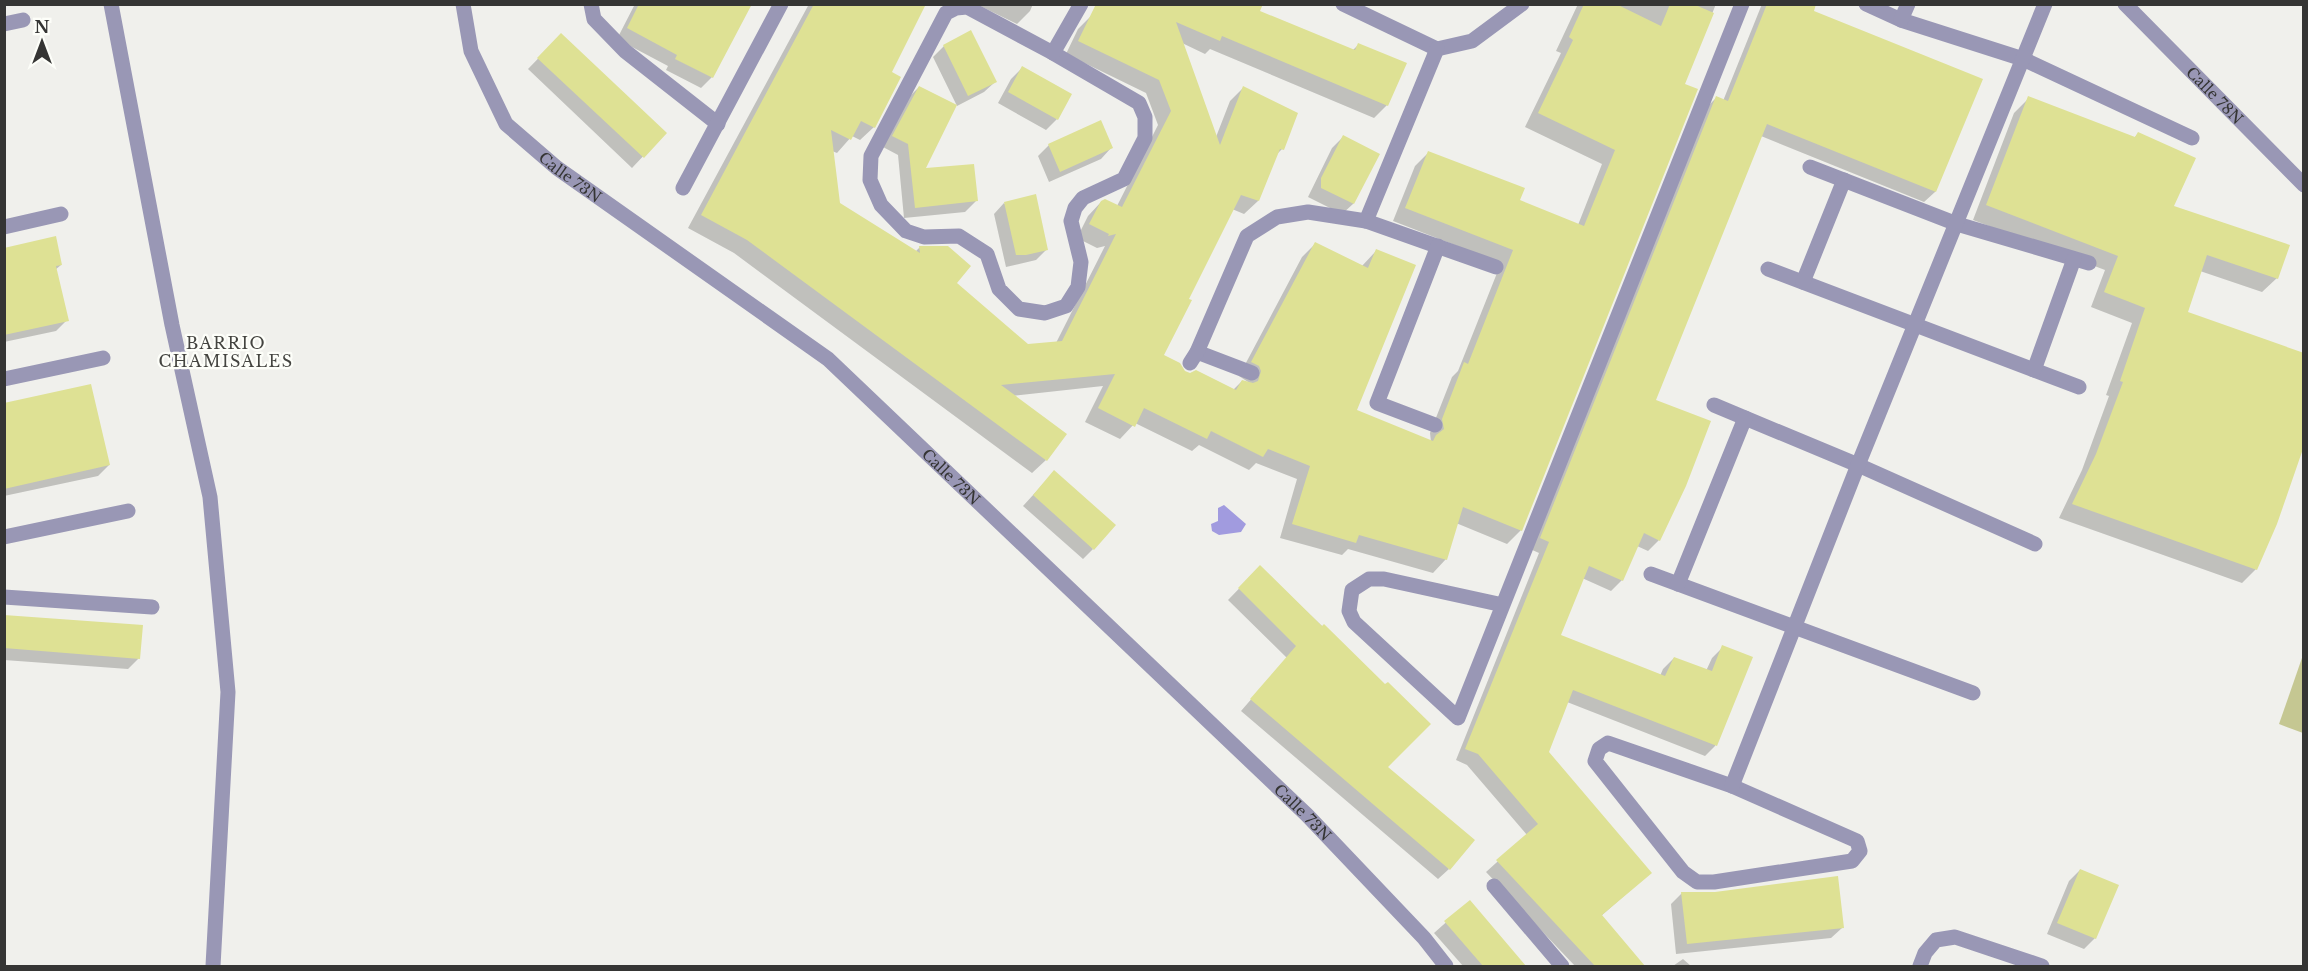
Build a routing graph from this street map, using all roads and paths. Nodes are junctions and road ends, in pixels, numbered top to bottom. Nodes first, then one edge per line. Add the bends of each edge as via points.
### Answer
1 (111, 4) edge
2 (463, 4) edge
3 (602, 4) edge
4 (781, 4) edge
5 (1081, 4) edge
6 (1343, 4) edge
7 (1522, 4) edge
8 (1742, 4) edge
9 (1866, 4) edge
10 (1908, 4) edge
11 (2044, 4) edge
12 (2125, 4) edge
13 (592, 12) edge
14 (23, 20) dead end
15 (1901, 20) junction
16 (4, 24) edge
17 (1437, 49) junction
18 (1053, 53) junction
19 (2023, 59) junction
20 (718, 124) junction
21 (2192, 138) dead end
22 (1810, 167) dead end
23 (1844, 180) junction
24 (2304, 185) edge
25 (683, 188) dead end
26 (61, 214) dead end
27 (1366, 221) junction
28 (1957, 224) junction
29 (4, 227) edge
30 (1438, 246) junction
31 (1496, 267) dead end
32 (1768, 268) dead end
33 (1803, 282) junction
34 (1916, 325) junction
35 (103, 358) dead end
36 (2034, 370) junction
37 (1252, 372) dead end
38 (4, 379) edge
39 (2079, 387) dead end
40 (1714, 405) dead end
41 (1745, 418) junction
42 (1434, 425) dead end
43 (1858, 465) junction
44 (128, 511) dead end
45 (4, 537) edge
46 (2035, 544) dead end
47 (1651, 574) dead end
48 (1678, 584) junction
49 (4, 597) edge
50 (1503, 605) junction
51 (152, 607) dead end
52 (1795, 627) junction
53 (1974, 693) dead end
54 (1732, 786) junction
55 (1494, 886) dead end
56 (213, 966) edge
57 (1446, 966) edge
58 (1562, 966) edge
59 (1920, 966) edge
60 (2042, 966) edge

1 - 56 street via 172,325 210,497 228,692
2 - 57 street, Calle 73N via 471,51 506,124 556,168 828,359 1307,814
3 - 13 street
4 - 20 street
5 - 18 street
6 - 17 street
7 - 17 street via 1472,42
8 - 50 street
9 - 15 street
10 - 15 street
11 - 19 street
12 - 24 street, Calle 78N
13 - 20 street via 625,51
14 - 16 street
15 - 19 street
17 - 27 street
18 - 18 street via 1139,103 1145,117 1145,138 1124,179 1083,198 1075,207 1071,221 1081,262 1078,287 1066,306 1045,313 1019,309 999,289 987,254 959,236 924,237 906,231 881,206 870,180 871,156 946,13 967,7
19 - 21 street
19 - 28 street
20 - 25 street
22 - 23 street
23 - 28 street
23 - 33 street
26 - 29 street
27 - 30 street
27 - 37 street via 1308,212 1277,217 1247,236 1193,358
28 - 34 street
28 - 36 street via 2082,261
30 - 31 street
30 - 42 street via 1377,403
32 - 33 street
33 - 34 street
34 - 36 street
34 - 43 street
35 - 38 street
36 - 39 street
40 - 41 street
41 - 43 street
41 - 48 street
43 - 46 street
43 - 52 street
44 - 45 street
47 - 48 street
48 - 52 street
49 - 51 street
50 - 50 street via 1458,718 1354,622 1349,611 1352,590 1369,579
52 - 53 street
52 - 54 street
54 - 54 street via 1857,841 1860,851 1852,861 1697,882 1683,872 1595,760 1599,749 1608,743
55 - 58 street
59 - 60 street via 1936,940 1955,937

